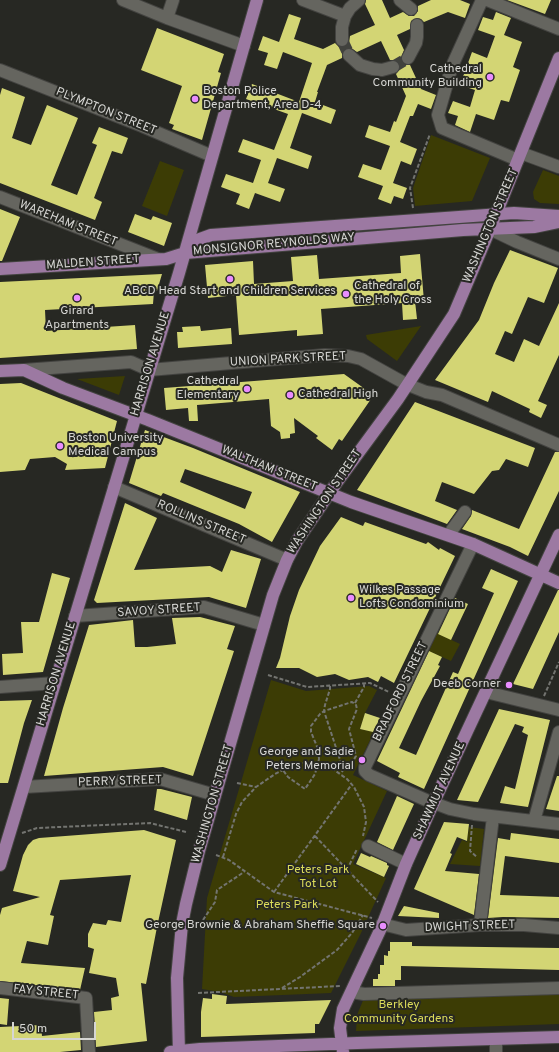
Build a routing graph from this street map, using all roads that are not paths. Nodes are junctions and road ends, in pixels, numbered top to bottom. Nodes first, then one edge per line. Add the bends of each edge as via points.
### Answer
1 (123, 0) edge
2 (173, 0) edge
3 (256, 0) edge
4 (303, 0) edge
5 (359, 0) edge
6 (400, 0) edge
7 (482, 0) edge
8 (487, 0) edge
9 (411, 9) dead end
10 (345, 16) junction
11 (167, 18) junction
12 (417, 25) dead end
13 (559, 29) edge
14 (342, 40) tunnel mouth
15 (244, 46) junction
16 (349, 55) tunnel mouth
17 (408, 58) tunnel mouth
18 (559, 58) edge
19 (393, 67) tunnel mouth
20 (0, 70) edge
21 (212, 156) junction
22 (520, 156) junction
23 (559, 167) edge
24 (0, 197) edge
25 (496, 214) junction
26 (559, 216) edge
27 (559, 222) edge
28 (490, 229) junction
29 (185, 253) junction
30 (158, 259) junction
31 (559, 259) edge
32 (0, 269) edge
33 (24, 370) junction
34 (149, 370) junction
35 (0, 371) edge
36 (406, 384) junction
37 (136, 415) junction
38 (559, 445) edge
39 (114, 487) junction
40 (329, 493) junction
41 (465, 512) dead end
42 (452, 530) dead end
43 (559, 535) edge
44 (472, 544) junction
45 (287, 560) junction
46 (540, 576) junction
47 (559, 583) edge
48 (75, 616) junction
49 (264, 626) junction
50 (55, 683) junction
51 (0, 687) edge
52 (486, 692) junction
53 (559, 710) edge
54 (559, 732) edge
55 (24, 787) junction
56 (215, 795) junction
57 (434, 804) junction
58 (493, 816) junction
59 (534, 820) junction
60 (559, 824) edge
61 (362, 846) road end
62 (406, 864) junction
63 (0, 865) edge
64 (382, 924) junction
65 (480, 925) junction
66 (559, 928) edge
67 (0, 988) edge
68 (559, 988) edge
69 (352, 992) junction
70 (559, 1037) edge
71 (496, 1039) junction
72 (342, 1048) edge
73 (89, 1052) edge
74 (176, 1052) edge
75 (496, 1052) edge

1 - 11 street
2 - 11 street
3 - 15 main road, HARRISON AVENUE
4 - 10 street
5 - 10 street
6 - 9 street
7 - 22 street via 452,66 438,115 442,128
8 - 13 street
10 - 14 street
11 - 15 street
12 - 17 street via 416,43
15 - 21 main road, HARRISON AVENUE
16 - 19 street via 360,65 373,69
18 - 22 main road, WASHINGTON STREET
20 - 21 street, PLYMPTON STREET
21 - 29 main road, HARRISON AVENUE
22 - 23 street
22 - 25 main road, WASHINGTON STREET
24 - 30 street, WAREHAM STREET
25 - 26 main road, MONSIGNOR REYNOLDS WAY
25 - 28 main road, WASHINGTON STREET
25 - 29 main road, MONSIGNOR REYNOLDS WAY via 211,235 200,238
27 - 28 main road, MONSIGNOR REYNOLDS WAY via 538,227
28 - 29 main road, MONSIGNOR REYNOLDS WAY
28 - 31 street
28 - 36 main road, WASHINGTON STREET via 454,314
29 - 30 main road, MALDEN STREET via 172,258
29 - 34 main road, HARRISON AVENUE
30 - 32 main road, MALDEN STREET
33 - 34 street, UNION PARK STREET via 131,362
33 - 35 main road, UNION PARK STREET
33 - 37 main road, WALTHAM STREET via 63,388
34 - 36 street, UNION PARK STREET via 348,356 361,359
34 - 37 main road, HARRISON AVENUE
36 - 38 street, UNION PARK STREET via 442,395
36 - 40 main road, WASHINGTON STREET via 398,399
37 - 39 main road, HARRISON AVENUE
37 - 40 main road, WALTHAM STREET
39 - 45 street, ROLLINS STREET
39 - 48 main road, HARRISON AVENUE
40 - 44 main road, WALTHAM STREET
40 - 45 main road, WASHINGTON STREET via 296,540
41 - 42 street
43 - 46 main road, SHAWMUT AVENUE
44 - 46 main road, WALTHAM STREET
44 - 57 street, BRADFORD STREET via 365,769 367,774
45 - 49 main road, WASHINGTON STREET
46 - 47 main road, WALTHAM STREET
46 - 52 main road, SHAWMUT AVENUE
48 - 49 street, SAVOY STREET via 204,607
48 - 50 main road, HARRISON AVENUE
49 - 56 main road, WASHINGTON STREET
50 - 51 street
50 - 55 main road, HARRISON AVENUE
52 - 53 street
52 - 57 main road, SHAWMUT AVENUE
54 - 59 street
55 - 56 street, PERRY STREET via 160,779
55 - 63 main road, HARRISON AVENUE
56 - 74 main road, WASHINGTON STREET via 182,924 177,978
57 - 58 street, BRADFORD STREET
57 - 62 main road, SHAWMUT AVENUE
58 - 59 street, BRADFORD STREET
58 - 65 street
59 - 60 street, BRADFORD STREET
61 - 62 street
62 - 64 main road, SHAWMUT AVENUE
64 - 65 street, DWIGHT STREET via 406,930
64 - 69 main road, SHAWMUT AVENUE
65 - 66 street, DWIGHT STREET
67 - 73 street, FAY STREET via 86,998
68 - 69 street via 364,994
69 - 72 main road, SHAWMUT AVENUE via 340,1021
70 - 71 main road
71 - 72 main road
71 - 75 street
72 - 74 main road

